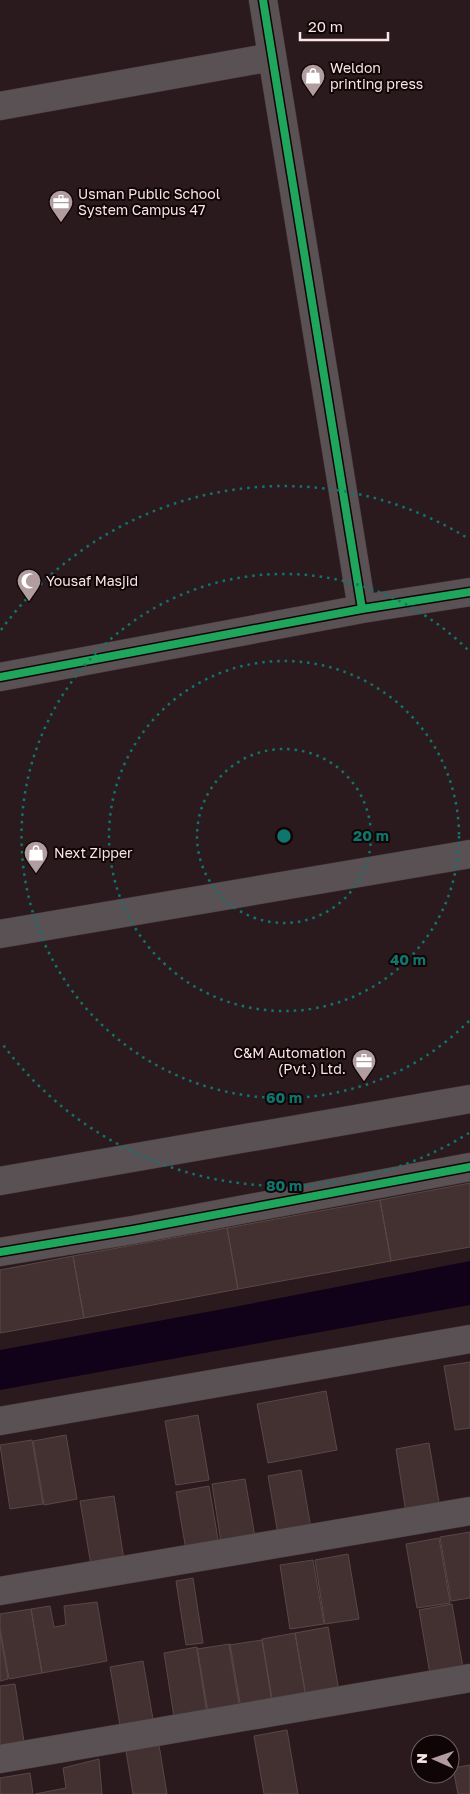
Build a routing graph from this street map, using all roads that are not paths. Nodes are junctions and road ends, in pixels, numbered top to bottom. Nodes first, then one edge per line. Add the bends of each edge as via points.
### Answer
1 (263, 0) edge
2 (272, 57) junction
3 (0, 106) edge
4 (470, 592) edge
5 (362, 608) junction
6 (0, 677) edge
7 (470, 854) edge
8 (0, 934) edge
9 (470, 1099) edge
10 (470, 1167) edge
11 (0, 1180) edge
12 (0, 1252) edge
13 (470, 1339) edge
14 (0, 1421) edge
15 (470, 1511) edge
16 (0, 1591) edge
17 (470, 1678) edge
18 (0, 1759) edge

1 - 2 street
2 - 3 street
2 - 5 street
4 - 5 street
5 - 6 street
7 - 8 street
9 - 11 street
10 - 12 street
13 - 14 street
15 - 16 street
17 - 18 street

